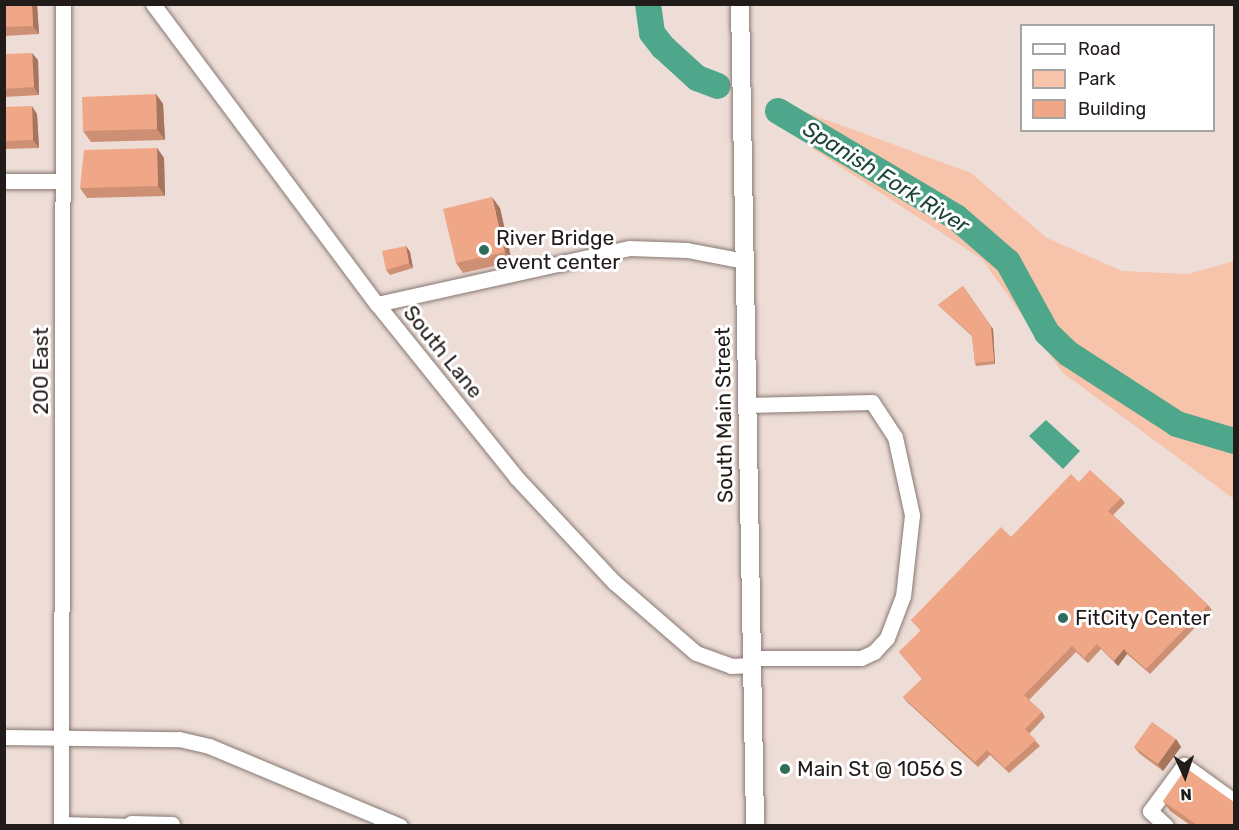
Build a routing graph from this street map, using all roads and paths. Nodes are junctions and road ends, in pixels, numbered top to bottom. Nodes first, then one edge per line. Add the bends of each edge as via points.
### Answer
1 (63, 4) edge
2 (153, 4) edge
3 (740, 4) edge
4 (4, 181) edge
5 (62, 181) junction
6 (744, 261) junction
7 (377, 304) junction
8 (746, 405) junction
9 (752, 662) junction
10 (4, 737) edge
11 (61, 738) junction
12 (1234, 801) edge
13 (131, 824) edge
14 (172, 824) dead end
15 (61, 825) edge
16 (400, 825) edge
17 (755, 825) edge
18 (1166, 825) edge

1 - 5 street, 200 East
2 - 7 street, South Lane
3 - 6 main road, South Main Street
4 - 5 street
5 - 11 street, 200 East
6 - 7 street via 687,250 629,248
6 - 8 main road, South Main Street
7 - 9 street, South Lane via 516,477 614,582 696,653 731,666
8 - 9 main road, South Main Street
8 - 9 street, South Lane via 872,402 895,436 912,515 903,596 887,638 874,652 861,658
9 - 17 main road, South Main Street
10 - 11 street
11 - 15 street, 200 East
11 - 16 street via 179,740 209,746
12 - 18 street via 1184,765 1150,811
13 - 14 street
13 - 15 street

